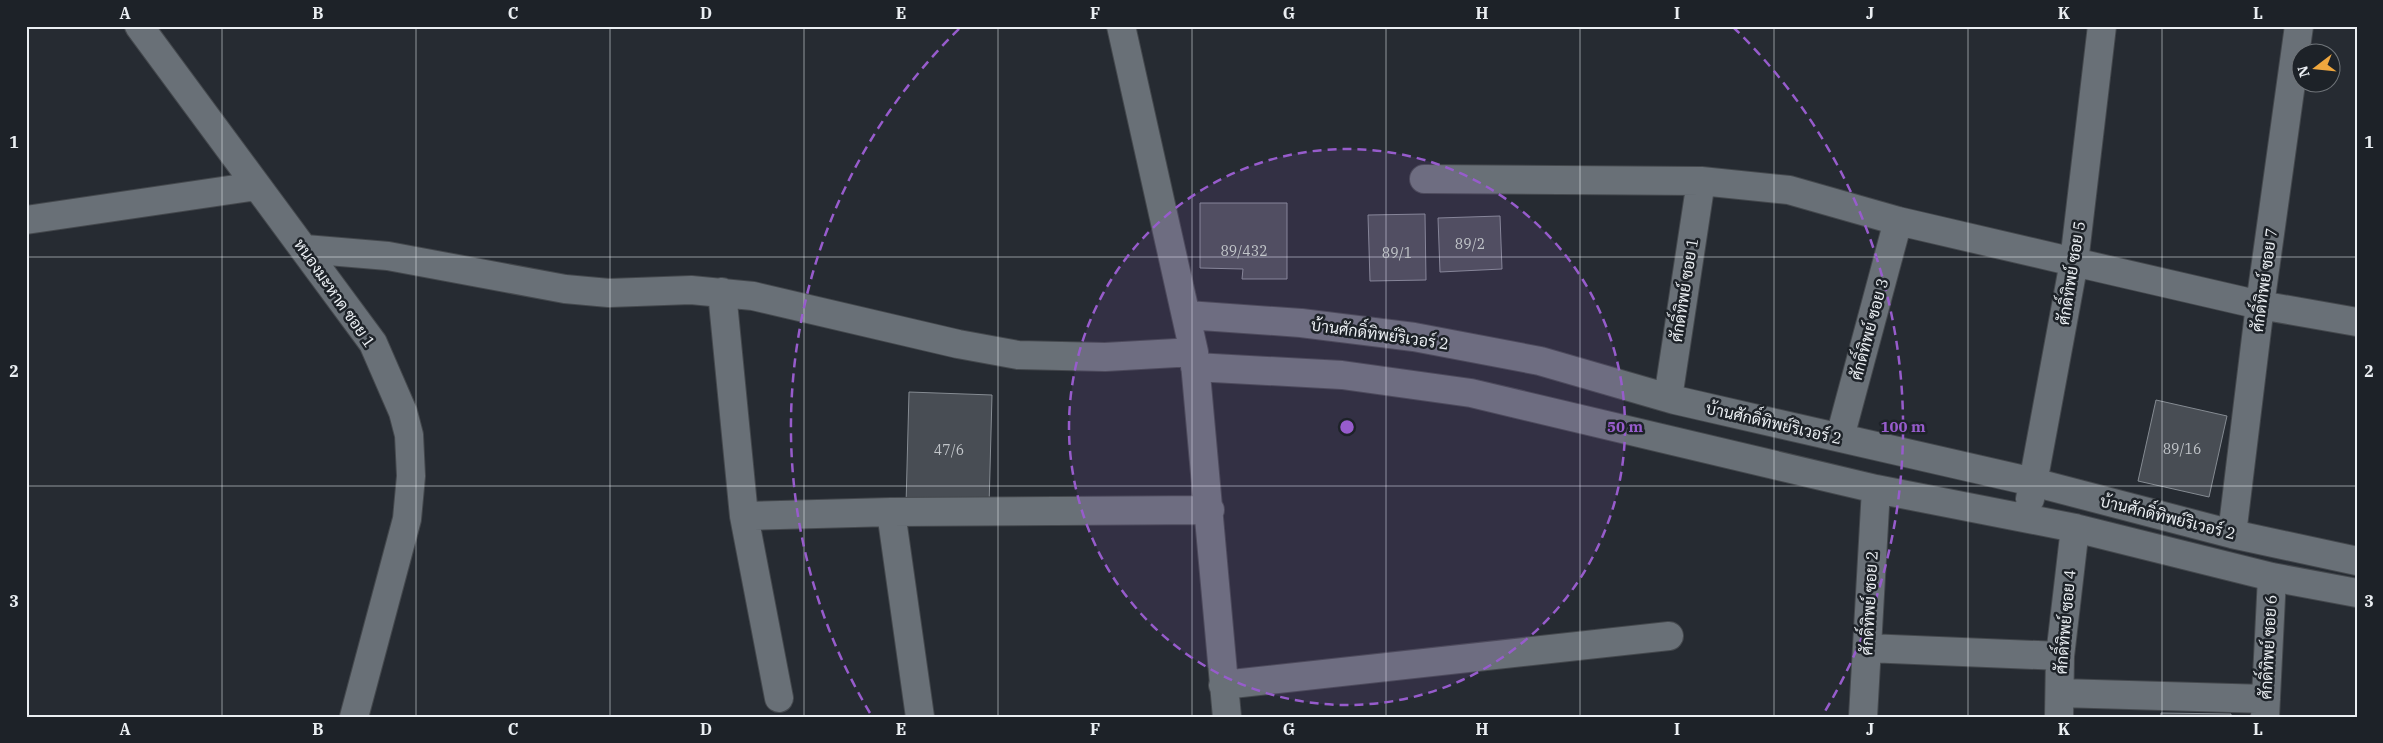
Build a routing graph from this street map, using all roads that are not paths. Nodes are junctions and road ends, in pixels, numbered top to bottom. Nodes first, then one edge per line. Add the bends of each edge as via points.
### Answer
1 (139, 26) edge
2 (1121, 26) edge
3 (2102, 26) edge
4 (2299, 26) edge
5 (1424, 179) dead end
6 (1701, 181) junction
7 (256, 186) junction
8 (26, 220) edge
9 (1898, 221) junction
10 (306, 249) junction
11 (2074, 262) junction
12 (722, 292) junction
13 (2260, 305) junction
14 (1188, 315) junction
15 (2357, 322) edge
16 (1195, 359) junction
17 (1668, 398) junction
18 (1746, 416) junction
19 (1840, 437) junction
20 (1734, 455) junction
21 (2032, 482) junction
22 (1876, 489) junction
23 (1210, 510) junction
24 (891, 512) junction
25 (744, 516) junction
26 (2027, 518) junction
27 (2075, 528) junction
28 (2232, 534) junction
29 (2357, 561) edge
30 (2272, 577) junction
31 (2357, 593) edge
32 (1669, 636) dead end
33 (1867, 648) junction
34 (2060, 656) junction
35 (1223, 685) junction
36 (779, 698) dead end
37 (2059, 705) edge
38 (2265, 708) edge
39 (354, 717) edge
40 (920, 717) edge
41 (1227, 717) edge
42 (1863, 717) edge

1 - 7 street, หนองมะหาด ซอย 1
2 - 14 street
3 - 11 street, ศักดิ์ทิพย์ ซอย 5
4 - 13 street, ศักดิ์ทิพย์ ซอย 7
5 - 6 street
6 - 9 street via 1789,190
6 - 17 street, ศักดิ์ทิพย์ ซอย 1
7 - 8 street
7 - 10 street, หนองมะหาด ซอย 1
9 - 11 street
9 - 19 street, ศักดิ์ทิพย์ ซอย 3
10 - 12 street, บ้านศักดิ์ทิพย์ริเวอร์ 2 via 388,256 565,289 609,293
10 - 39 street, หนองมะหาด ซอย 1 via 373,343 394,389 409,435 411,476 407,519
11 - 13 street
11 - 21 street, ศักดิ์ทิพย์ ซอย 5
12 - 16 street, บ้านศักดิ์ทิพย์ริเวอร์ 2 via 753,296 1018,355
12 - 25 street
13 - 15 street
13 - 28 street, ศักดิ์ทิพย์ ซอย 7
14 - 16 street
14 - 17 street, บ้านศักดิ์ทิพย์ริเวอร์ 2 via 1301,323 1414,337 1540,361
16 - 20 street, บ้านศักดิ์ทิพย์ริเวอร์ 2 via 1471,393
16 - 23 street
17 - 18 street, บ้านศักดิ์ทิพย์ริเวอร์ 2
18 - 19 street, บ้านศักดิ์ทิพย์ริเวอร์ 2
18 - 20 street
19 - 21 street, บ้านศักดิ์ทิพย์ริเวอร์ 2
20 - 22 street, บ้านศักดิ์ทิพย์ริเวอร์ 2
21 - 26 street, ศักดิ์ทิพย์ ซอย 5
21 - 28 street, บ้านศักดิ์ทิพย์ริเวอร์ 2
22 - 26 street, บ้านศักดิ์ทิพย์ริเวอร์ 2
22 - 33 street, ศักดิ์ทิพย์ ซอย 2
23 - 24 street
23 - 35 street
24 - 25 street
24 - 40 street
25 - 36 street
26 - 27 street, บ้านศักดิ์ทิพย์ริเวอร์ 2
27 - 30 street, บ้านศักดิ์ทิพย์ริเวอร์ 2
27 - 34 street, ศักดิ์ทิพย์ ซอย 4
28 - 29 street, บ้านศักดิ์ทิพย์ริเวอร์ 2
30 - 31 street, บ้านศักดิ์ทิพย์ริเวอร์ 2
30 - 38 street, ศักดิ์ทิพย์ ซอย 6
32 - 35 street
33 - 34 street
33 - 42 street, ศักดิ์ทิพย์ ซอย 2
34 - 37 street, ศักดิ์ทิพย์ ซอย 4
35 - 41 street
37 - 38 street

